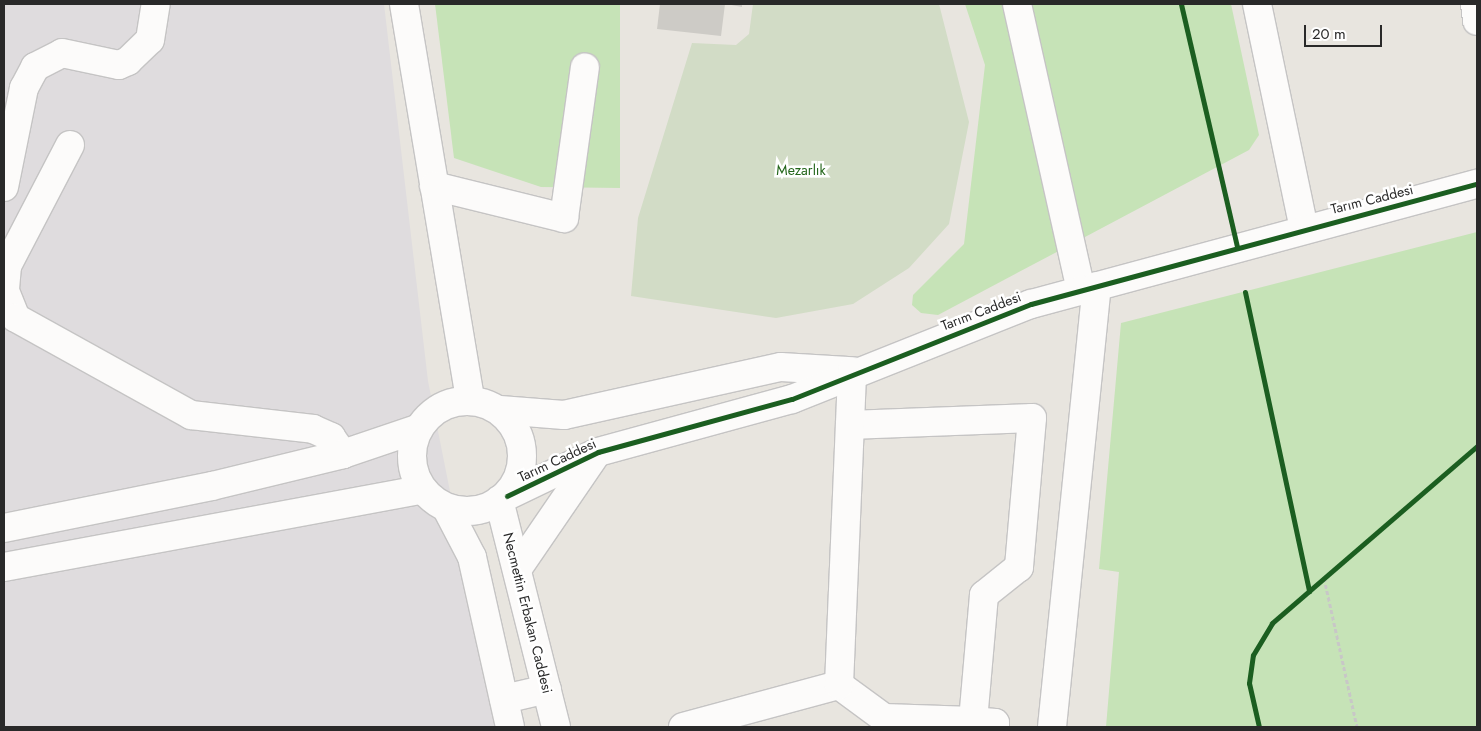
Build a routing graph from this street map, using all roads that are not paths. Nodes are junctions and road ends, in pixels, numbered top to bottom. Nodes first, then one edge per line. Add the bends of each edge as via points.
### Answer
1 (156, 4) edge
2 (404, 4) edge
3 (1017, 4) edge
4 (1257, 4) edge
5 (1475, 4) edge
6 (1477, 21) edge
7 (586, 67) dead end
8 (70, 145) dead end
9 (1477, 184) edge
10 (4, 186) edge
11 (434, 186) junction
12 (1304, 228) junction
13 (4, 278) edge
14 (1089, 288) junction
15 (852, 371) junction
16 (470, 399) junction
17 (500, 410) junction
18 (850, 425) junction
19 (417, 429) junction
20 (598, 452) junction
21 (344, 454) junction
22 (421, 490) junction
23 (503, 498) junction
24 (447, 509) junction
25 (4, 528) edge
26 (4, 567) edge
27 (518, 568) junction
28 (839, 685) junction
29 (547, 689) junction
30 (504, 700) junction
31 (908, 723) edge
32 (984, 724) edge
33 (510, 727) edge
34 (556, 727) edge
35 (683, 727) edge
36 (1052, 727) edge

1 - 10 street via 150,40 128,61 119,65 62,53 35,68 24,88
2 - 11 street
3 - 14 street
4 - 12 street
5 - 6 street
7 - 11 street via 564,218
8 - 13 street via 12,254
9 - 12 street, Tarım Caddesi
11 - 16 street
12 - 14 street, Tarım Caddesi
13 - 21 street via 9,305 16,318 191,415 313,429 331,437
14 - 15 street, Tarım Caddesi via 1030,304
14 - 36 street
15 - 17 street, Tarım Caddesi via 781,367 564,416
15 - 18 street
15 - 20 street, Tarım Caddesi via 792,399
16 - 17 street
16 - 19 street via 439,406
17 - 23 street via 520,435 522,467
18 - 28 street
18 - 32 street via 1032,418 1019,567 984,595
19 - 21 street
19 - 22 street via 410,460
20 - 23 street, Tarım Caddesi
20 - 27 street
21 - 25 street
22 - 24 street
22 - 26 street
23 - 24 street via 479,511
23 - 27 street, Necmettin Erbakan Caddesi
24 - 30 street via 472,558
27 - 29 street, Necmettin Erbakan Caddesi
28 - 31 street via 884,718
28 - 35 street
29 - 30 street
29 - 34 street, Necmettin Erbakan Caddesi
30 - 33 street
31 - 32 street

